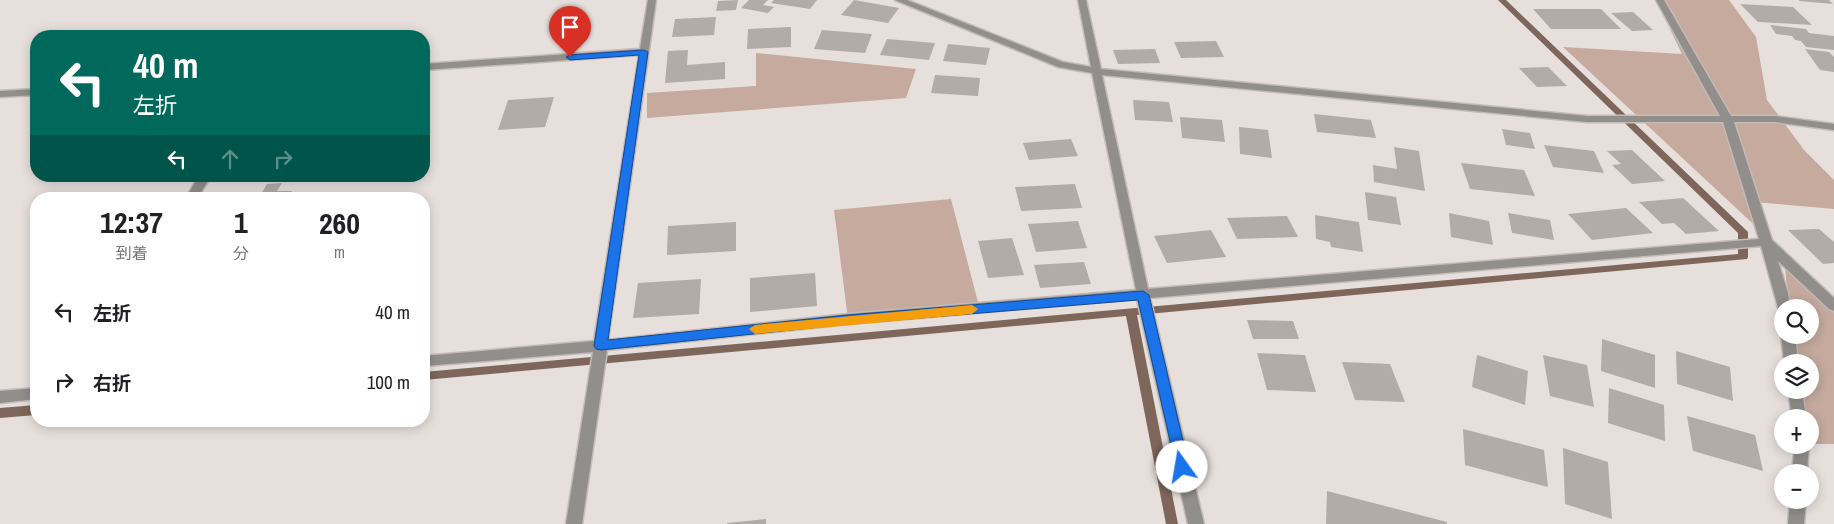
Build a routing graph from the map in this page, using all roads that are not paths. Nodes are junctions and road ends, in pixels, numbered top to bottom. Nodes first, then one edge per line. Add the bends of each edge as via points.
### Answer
1 (652, 0) edge
2 (899, 0) edge
3 (1082, 0) edge
4 (1660, 0) edge
5 (644, 52) junction
6 (430, 67) edge
7 (1096, 71) junction
8 (30, 92) edge
9 (0, 94) edge
10 (1728, 120) junction
11 (1834, 127) edge
12 (1766, 242) junction
13 (1143, 295) junction
14 (1783, 299) edge
15 (1834, 306) edge
16 (601, 346) junction
17 (430, 360) edge
18 (30, 394) edge
19 (0, 397) edge
20 (1797, 509) edge
21 (574, 524) edge
22 (1196, 524) edge
23 (1796, 524) edge

1 - 5 street
2 - 7 street via 1061,65
3 - 7 street
4 - 10 street
5 - 6 street
5 - 16 street
7 - 10 street via 1587,119
7 - 13 street
8 - 9 street
10 - 11 street via 1775,119
10 - 12 street
12 - 13 street
12 - 14 street
12 - 15 street
13 - 16 street via 848,319
13 - 22 street
16 - 17 street
16 - 21 street
18 - 19 street
20 - 23 street

